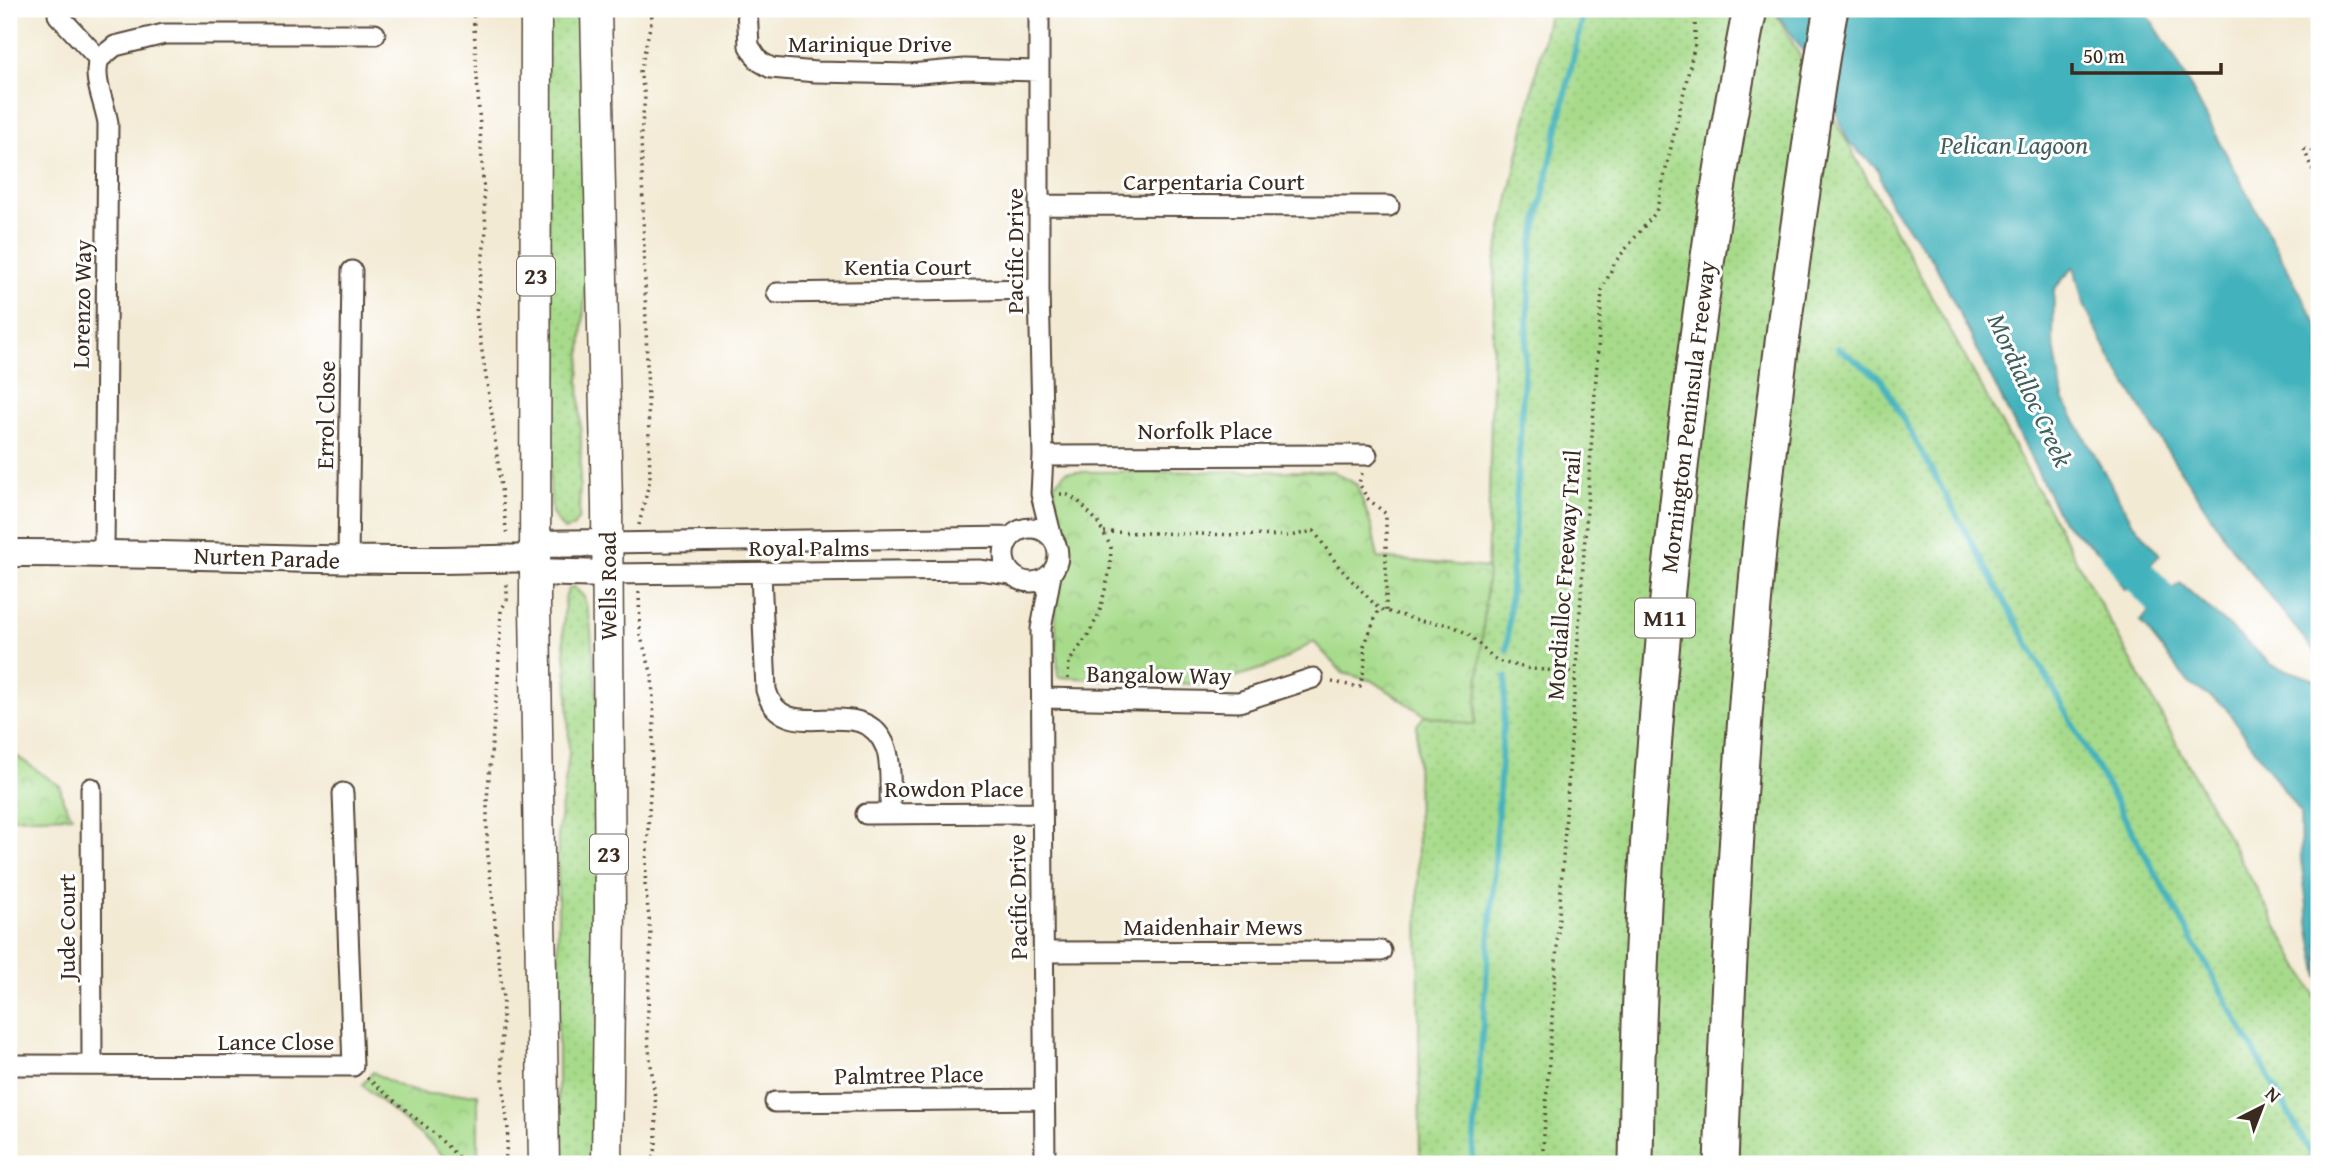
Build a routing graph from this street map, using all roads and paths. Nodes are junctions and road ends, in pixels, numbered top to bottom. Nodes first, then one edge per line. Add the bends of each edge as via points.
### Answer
1 (473, 9) edge
2 (536, 9) edge
3 (596, 9) edge
4 (747, 9) edge
5 (1039, 9) edge
6 (1695, 9) edge
7 (1750, 9) edge
8 (1831, 9) edge
9 (58, 15) dead end
10 (375, 34) dead end
11 (99, 59) junction
12 (1039, 71) junction
13 (2319, 152) edge
14 (2319, 187) edge
15 (1039, 205) junction
16 (1389, 206) dead end
17 (352, 271) dead end
18 (1039, 289) junction
19 (777, 293) dead end
20 (1367, 455) joint
21 (1043, 456) junction
22 (1041, 494) junction
23 (1104, 532) junction
24 (1017, 533) junction
25 (1052, 538) junction
26 (868, 539) junction
27 (607, 543) junction
28 (104, 552) junction
29 (9, 553) edge
30 (526, 558) junction
31 (348, 560) junction
32 (761, 573) junction
33 (867, 573) junction
34 (607, 574) junction
35 (1051, 575) junction
36 (1018, 578) junction
37 (1379, 609) junction
38 (1386, 611) junction
39 (1041, 629) junction
40 (1575, 672) junction
41 (1313, 678) joint
42 (1042, 698) junction
43 (1068, 698) junction
44 (91, 788) dead end
45 (343, 793) dead end
46 (1041, 813) junction
47 (866, 814) dead end
48 (890, 814) junction
49 (1381, 951) dead end
50 (1044, 952) junction
51 (1637, 1057) junction
52 (9, 1065) edge
53 (92, 1065) junction
54 (353, 1066) junction
55 (1044, 1099) junction
56 (775, 1102) dead end
57 (465, 1164) edge
58 (505, 1164) edge
59 (544, 1164) edge
60 (607, 1164) edge
61 (1045, 1164) edge
62 (1542, 1164) edge
63 (1628, 1164) edge
64 (1636, 1164) edge
65 (1721, 1164) edge

1 - 30 path via 486,230 476,313 505,515
2 - 30 main road, 23
3 - 27 main road, Wells Road / 23
4 - 12 street, Marinique Drive via 749,46 759,61 771,68 910,74 965,69
5 - 12 street, Pacific Drive
6 - 40 path, Mordialloc Freeway Trail via 1695,44 1656,212 1615,262 1602,290
7 - 51 highway, Mornington Peninsula Freeway / M11 via 1692,370 1667,594 1653,742
8 - 65 highway via 1775,385 1757,549 1734,857
9 - 11 street
10 - 11 street via 164,34 115,46
11 - 28 street, Lorenzo Way via 96,69 109,141
12 - 15 street, Pacific Drive
13 - 14 path via 2304,149
15 - 16 street, Carpentaria Court
15 - 18 street, Pacific Drive
17 - 31 street, Errol Close
18 - 19 street, Kentia Court
18 - 21 street, Pacific Drive
20 - 21 street, Norfolk Place
20 - 38 path via 1359,484 1385,514
21 - 22 street, Pacific Drive
22 - 23 path via 1066,494
22 - 24 street, Pacific Drive
22 - 25 street, Pacific Drive
23 - 37 path via 1290,536 1314,531 1339,567
23 - 43 path via 1111,547 1107,589 1099,614 1069,662
24 - 25 street via 1039,529
24 - 26 street, Royal Palms
24 - 36 street via 1006,543 1004,559
25 - 35 street via 1058,552
26 - 27 street, Royal Palms
26 - 33 street
27 - 30 street, Nurten Parade
27 - 34 main road, Wells Road / 23
28 - 29 street, Nurten Parade
28 - 31 street, Nurten Parade
30 - 31 street, Nurten Parade
30 - 34 street, Nurten Parade
30 - 58 path via 501,610 487,799 487,846 503,998 500,1046 508,1130
30 - 59 main road, 23
32 - 33 street, Royal Palms
32 - 34 street, Royal Palms
32 - 48 street via 769,701 788,718 847,720 868,726 887,752
33 - 36 street, Royal Palms via 979,570
34 - 60 main road, Wells Road / 23
35 - 36 street via 1043,580
35 - 39 street, Pacific Drive
36 - 39 street, Pacific Drive
37 - 38 path
37 - 41 path via 1364,646 1360,687
38 - 40 path via 1451,625 1497,661
39 - 42 street, Pacific Drive
40 - 62 path, Mordialloc Freeway Trail
41 - 43 street, Bangalow Way via 1239,702
42 - 43 street, Bangalow Way
42 - 46 street, Pacific Drive
44 - 53 street, Jude Court
45 - 54 street, Lance Close
46 - 48 street, Rowdon Place
46 - 50 street, Pacific Drive
47 - 48 street, Rowdon Place
49 - 50 street, Maidenhair Mews
50 - 55 street, Pacific Drive
51 - 63 highway
51 - 64 highway, Mornington Peninsula Freeway / M11
52 - 53 street, Lance Close
53 - 54 street, Lance Close
54 - 57 path
55 - 56 street, Palmtree Place
55 - 61 street, Pacific Drive

